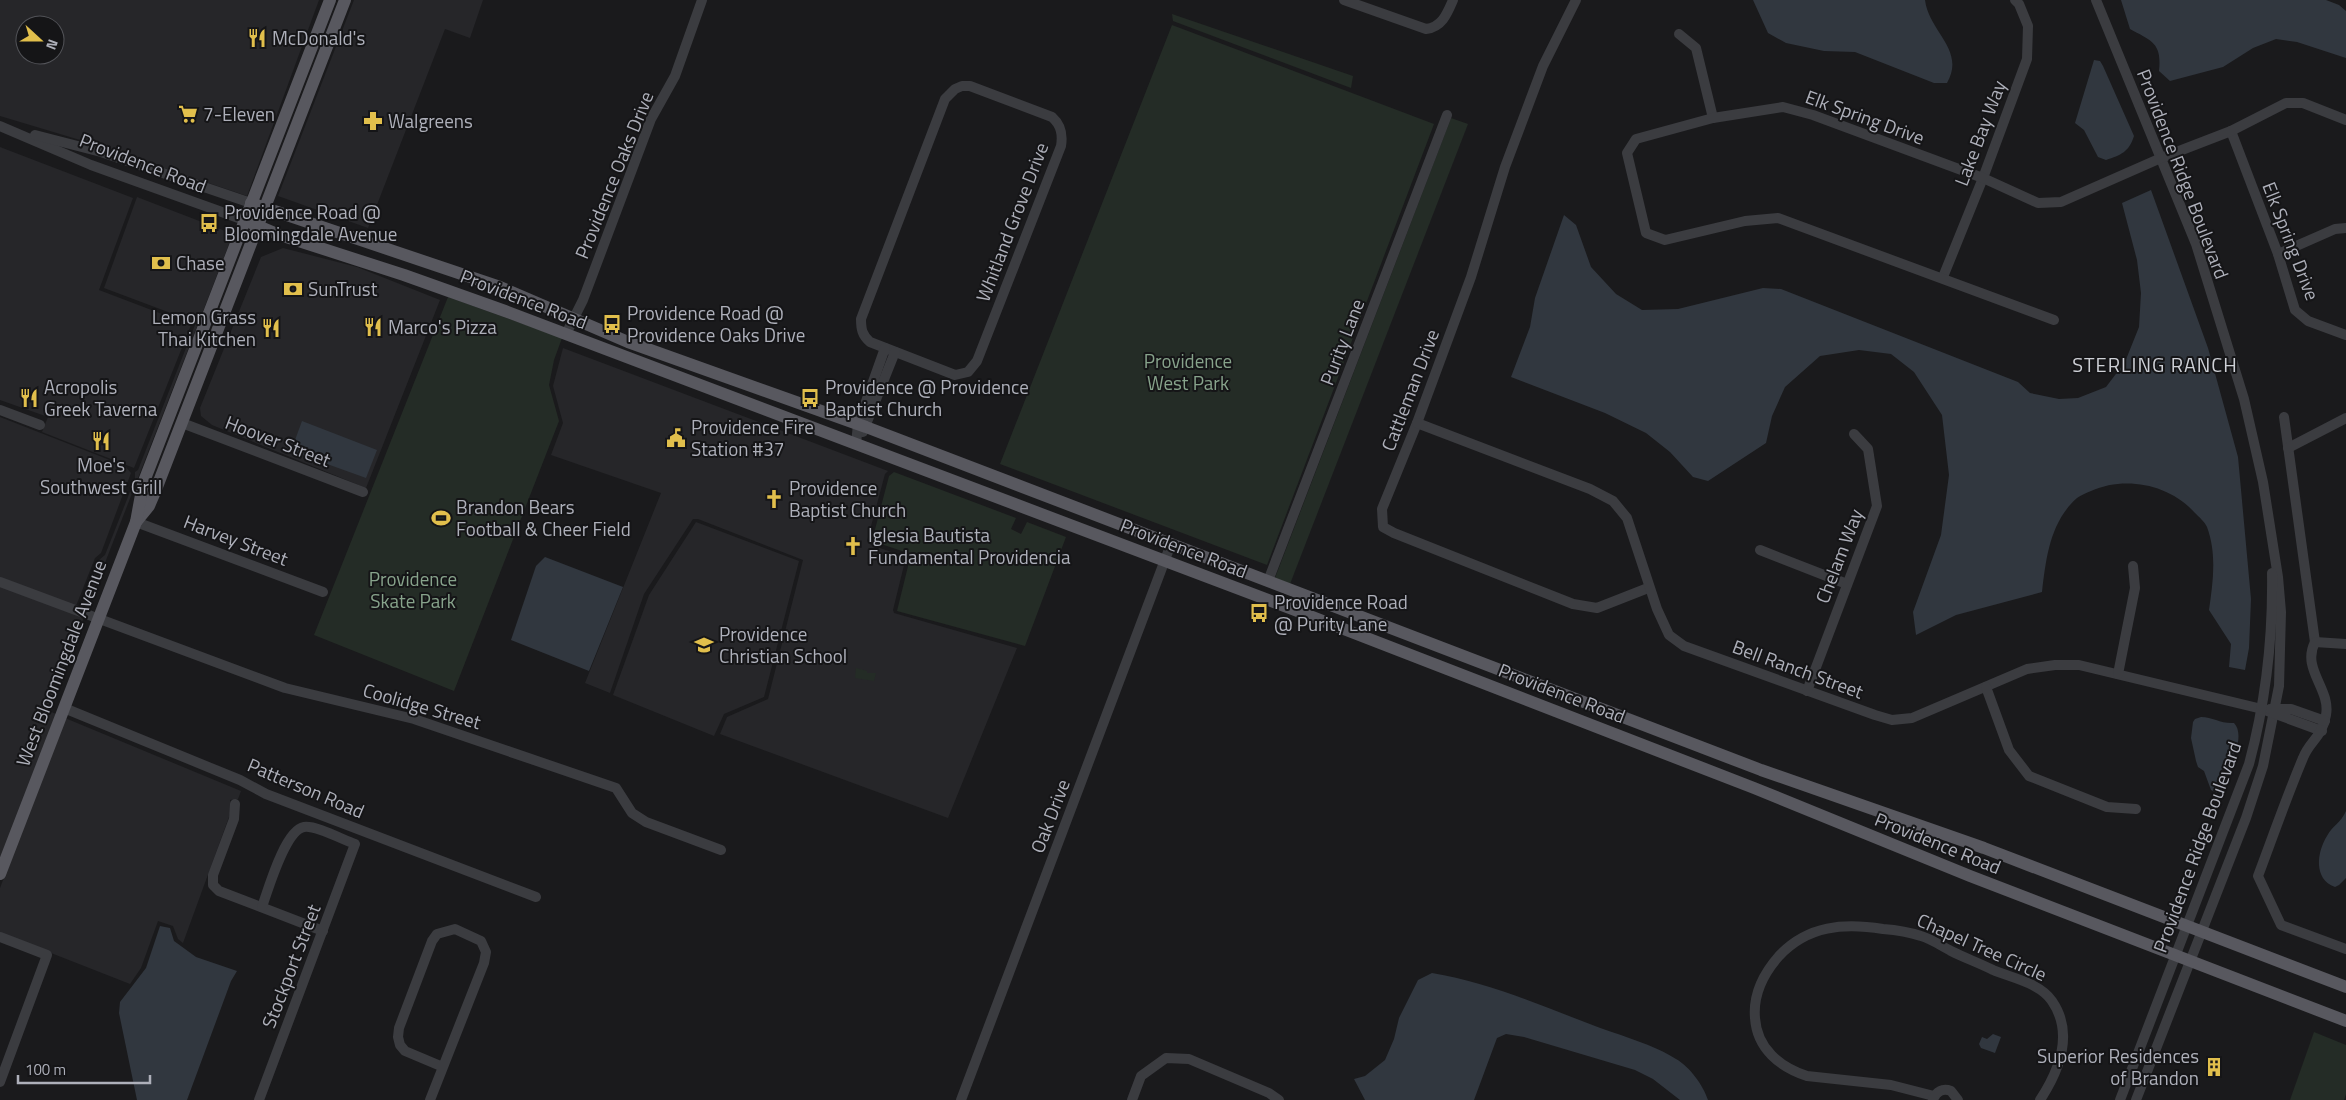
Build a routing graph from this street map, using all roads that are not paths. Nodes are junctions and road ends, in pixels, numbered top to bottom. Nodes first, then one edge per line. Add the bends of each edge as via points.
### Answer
1 (330, 0) edge
2 (345, 0) edge
3 (702, 0) edge
4 (1344, 0) edge
5 (1453, 0) edge
6 (1576, 0) edge
7 (2015, 0) edge
8 (2096, 0) edge
9 (1679, 34) dead end
10 (1447, 115) dead end
11 (1713, 118) junction
12 (2346, 120) edge
13 (1, 126) edge
14 (2231, 131) junction
15 (2161, 158) junction
16 (1983, 178) junction
17 (251, 203) junction
18 (265, 208) junction
19 (244, 220) junction
20 (258, 227) junction
21 (2346, 228) edge
22 (2278, 254) junction
23 (1942, 277) junction
24 (574, 317) junction
25 (2054, 320) dead end
26 (566, 334) junction
27 (2346, 335) edge
28 (890, 350) junction
29 (0, 410) edge
30 (2284, 417) dead end
31 (2346, 418) edge
32 (182, 423) junction
33 (1417, 423) junction
34 (166, 424) junction
35 (40, 425) dead end
36 (862, 426) junction
37 (1854, 434) dead end
38 (856, 444) junction
39 (2288, 448) junction
40 (155, 492) junction
41 (363, 492) dead end
42 (136, 522) junction
43 (2271, 538) junction
44 (1172, 544) junction
45 (1760, 550) dead end
46 (1165, 561) junction
47 (2132, 566) dead end
48 (1268, 581) junction
49 (0, 582) edge
50 (1847, 584) junction
51 (1648, 588) junction
52 (323, 592) dead end
53 (99, 618) junction
54 (2315, 642) junction
55 (2346, 644) edge
56 (2118, 674) junction
57 (1986, 687) junction
58 (1807, 691) junction
59 (64, 708) junction
60 (2262, 709) junction
61 (2276, 711) junction
62 (2325, 721) junction
63 (2322, 731) junction
64 (1761, 770) junction
65 (1754, 788) junction
66 (235, 804) dead end
67 (2136, 809) dead end
68 (721, 850) dead end
69 (0, 874) edge
70 (536, 897) dead end
71 (262, 907) junction
72 (2186, 926) junction
73 (323, 931) junction
74 (2201, 932) junction
75 (0, 937) edge
76 (2346, 949) edge
77 (2175, 956) junction
78 (2190, 961) junction
79 (2346, 987) edge
80 (2346, 1021) edge
81 (443, 1067) junction
82 (0, 1082) edge
83 (1933, 1098) edge
84 (259, 1100) edge
85 (430, 1100) edge
86 (961, 1100) edge
87 (1132, 1100) edge
88 (1279, 1100) edge
89 (1958, 1100) edge
90 (2040, 1100) edge
91 (2120, 1100) edge
92 (2136, 1100) edge

1 - 17 main road, West Bloomingdale Avenue
2 - 18 main road, West Bloomingdale Avenue
3 - 24 street, Providence Oaks Drive via 675,76 651,119
4 - 5 street via 1426,29 1435,28 1442,22
6 - 33 street, Cattleman Drive via 1536,84 1505,167 1471,277
7 - 16 street, Lake Bay Way via 2028,26 2027,59
8 - 15 street, Providence Ridge Boulevard
9 - 11 street via 1696,48
10 - 48 street, Purity Lane
11 - 16 street, Elk Spring Drive via 1783,107
11 - 23 street, Elk Spring Drive via 1636,139 1627,153 1646,232 1665,240 1744,221 1778,218
12 - 14 street, Elk Spring Drive via 2303,103 2286,103
13 - 17 street, Providence Road via 101,152
13 - 19 street, Providence Road via 91,165
14 - 15 street, Elk Spring Drive
14 - 22 street, Elk Spring Drive
15 - 16 street, Elk Spring Drive via 2061,202 2038,203
15 - 43 street, Providence Ridge Boulevard via 2196,244 2244,399 2263,482
16 - 23 street, Lake Bay Way
17 - 18 main road, Providence Road
17 - 19 main road, West Bloomingdale Avenue
18 - 20 main road, West Bloomingdale Avenue
18 - 24 main road, Providence Road via 492,284
19 - 20 main road, Providence Road
19 - 34 main road, West Bloomingdale Avenue
20 - 26 main road, Providence Road via 404,275
20 - 32 main road, West Bloomingdale Avenue
21 - 22 street via 2335,229
22 - 27 street, Elk Spring Drive via 2295,310 2308,321
23 - 25 street, Elk Spring Drive
24 - 26 street, Providence Oaks Drive
24 - 36 main road, Providence Road via 628,342
26 - 38 main road, Providence Road
28 - 28 street, Whitland Grove Drive via 955,375 962,375 973,368 1061,146 1061,130 1052,117 970,86 962,86 945,100 861,319 865,338
28 - 36 street
29 - 35 street
30 - 39 street
31 - 39 street
32 - 40 main road, West Bloomingdale Avenue
32 - 41 street, Hoover Street
33 - 51 street, Bell Ranch Street via 1590,489 1613,501 1627,518
33 - 51 street, Cattleman Drive via 1382,509 1382,527 1573,604 1597,608
34 - 40 main road via 170,434 153,478
34 - 42 main road, West Bloomingdale Avenue via 143,484
36 - 38 street
36 - 44 main road, Providence Road
37 - 50 street, Chelam Way via 1868,449 1877,506
38 - 46 main road, Providence Road
39 - 54 street
40 - 42 main road, West Bloomingdale Avenue
42 - 52 street, Harvey Street
42 - 53 main road, West Bloomingdale Avenue
43 - 60 street, Providence Ridge Boulevard via 2272,631
43 - 61 street, Providence Ridge Boulevard via 2282,630
44 - 46 street, Oak Drive
44 - 48 main road, Providence Road
45 - 50 street
46 - 65 main road, Providence Road
46 - 86 street, Oak Drive
47 - 56 street via 2135,588
48 - 64 main road, Providence Road
49 - 53 street, Coolidge Street
50 - 58 street, Chelam Way
51 - 58 street, Bell Ranch Street via 1670,635 1684,646
53 - 59 main road, West Bloomingdale Avenue
53 - 68 street, Coolidge Street via 285,688 414,719 616,788 632,813 646,822
54 - 55 street
54 - 62 street via 2311,650 2312,672 2327,704
56 - 57 street, Bell Ranch Street via 2079,665 2055,665 2027,669
56 - 60 street, Bell Ranch Street
57 - 58 street, Bell Ranch Street via 1912,718 1892,720
57 - 67 street via 2009,750 2028,776 2107,807
59 - 69 main road, West Bloomingdale Avenue
59 - 70 street, Patterson Road via 240,780 266,794
60 - 61 street, Bell Ranch Street
60 - 72 street, Providence Ridge Boulevard via 2241,787
61 - 62 street via 2291,709
61 - 63 street
61 - 74 street, Providence Ridge Boulevard via 2255,792
62 - 63 street
63 - 76 street via 2304,755 2258,876 2280,925
64 - 65 main road
64 - 72 main road, Providence Road via 1984,848
65 - 77 main road, Providence Road
66 - 71 street via 234,819 212,875 212,885 219,891
71 - 73 street
71 - 73 street, Stockport Street via 288,838 298,829 311,827 355,844
72 - 74 main road, Providence Road
72 - 77 street, Providence Ridge Boulevard
73 - 84 street, Stockport Street
74 - 78 street, Providence Ridge Boulevard
74 - 79 main road, Providence Road
75 - 82 street via 47,955
77 - 78 main road, Providence Road
77 - 91 street, Providence Ridge Boulevard
78 - 80 main road, Providence Road
78 - 92 street, Providence Ridge Boulevard
81 - 81 street via 486,952 481,941 455,929 437,934 432,941 399,1028 400,1045 405,1051
81 - 85 street
83 - 89 street, Chapel Tree Circle via 1948,1089
83 - 90 street, Chapel Tree Circle via 1891,1085 1807,1076 1795,1072 1767,1050 1757,1030 1755,1002 1763,980 1786,948 1806,934 1825,928 1864,926 1892,930 1929,939 2036,987 2053,1002 2060,1017 2063,1041 2057,1069
87 - 88 street via 1141,1076 1166,1058 1189,1059

